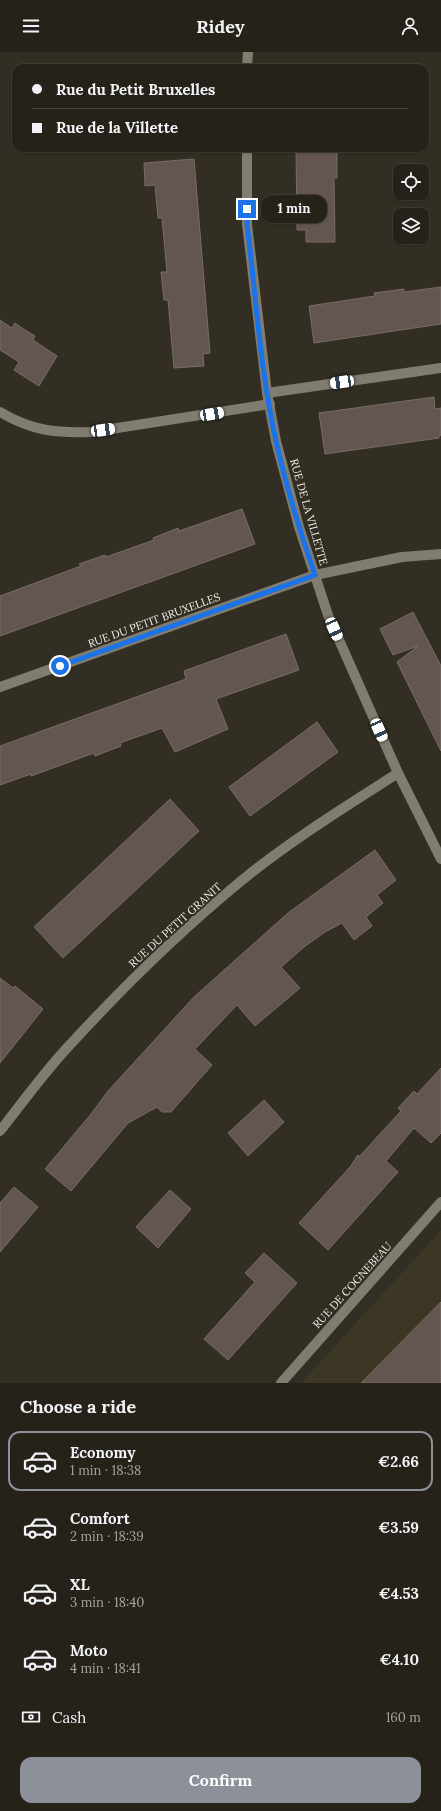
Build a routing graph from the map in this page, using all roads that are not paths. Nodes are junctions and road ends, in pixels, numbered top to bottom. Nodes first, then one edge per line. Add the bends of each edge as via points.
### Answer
1 (248, 52) edge
2 (247, 64) edge
3 (247, 152) edge
4 (441, 368) edge
5 (267, 393) junction
6 (270, 404) junction
7 (0, 412) edge
8 (441, 554) edge
9 (315, 575) junction
10 (0, 687) edge
11 (398, 773) junction
12 (441, 859) edge
13 (0, 1131) edge
14 (441, 1202) edge
15 (280, 1383) edge

1 - 2 street
3 - 5 street, RUE DE LA VILLETTE via 247,224
4 - 5 street
5 - 6 street, RUE DE LA VILLETTE
6 - 7 street via 92,432 63,433 34,428
6 - 9 street, RUE DE LA VILLETTE via 276,441 298,527
8 - 9 street, RUE DU PETIT BRUXELLES via 402,557
9 - 10 street, RUE DU PETIT BRUXELLES
9 - 11 street, RUE DE LA VILLETTE via 328,615
11 - 12 street, RUE DE LA VILLETTE
11 - 13 street, RUE DU PETIT GRANIT via 319,824 242,880 178,936 66,1049
14 - 15 street, RUE DE COGNEBEAU

